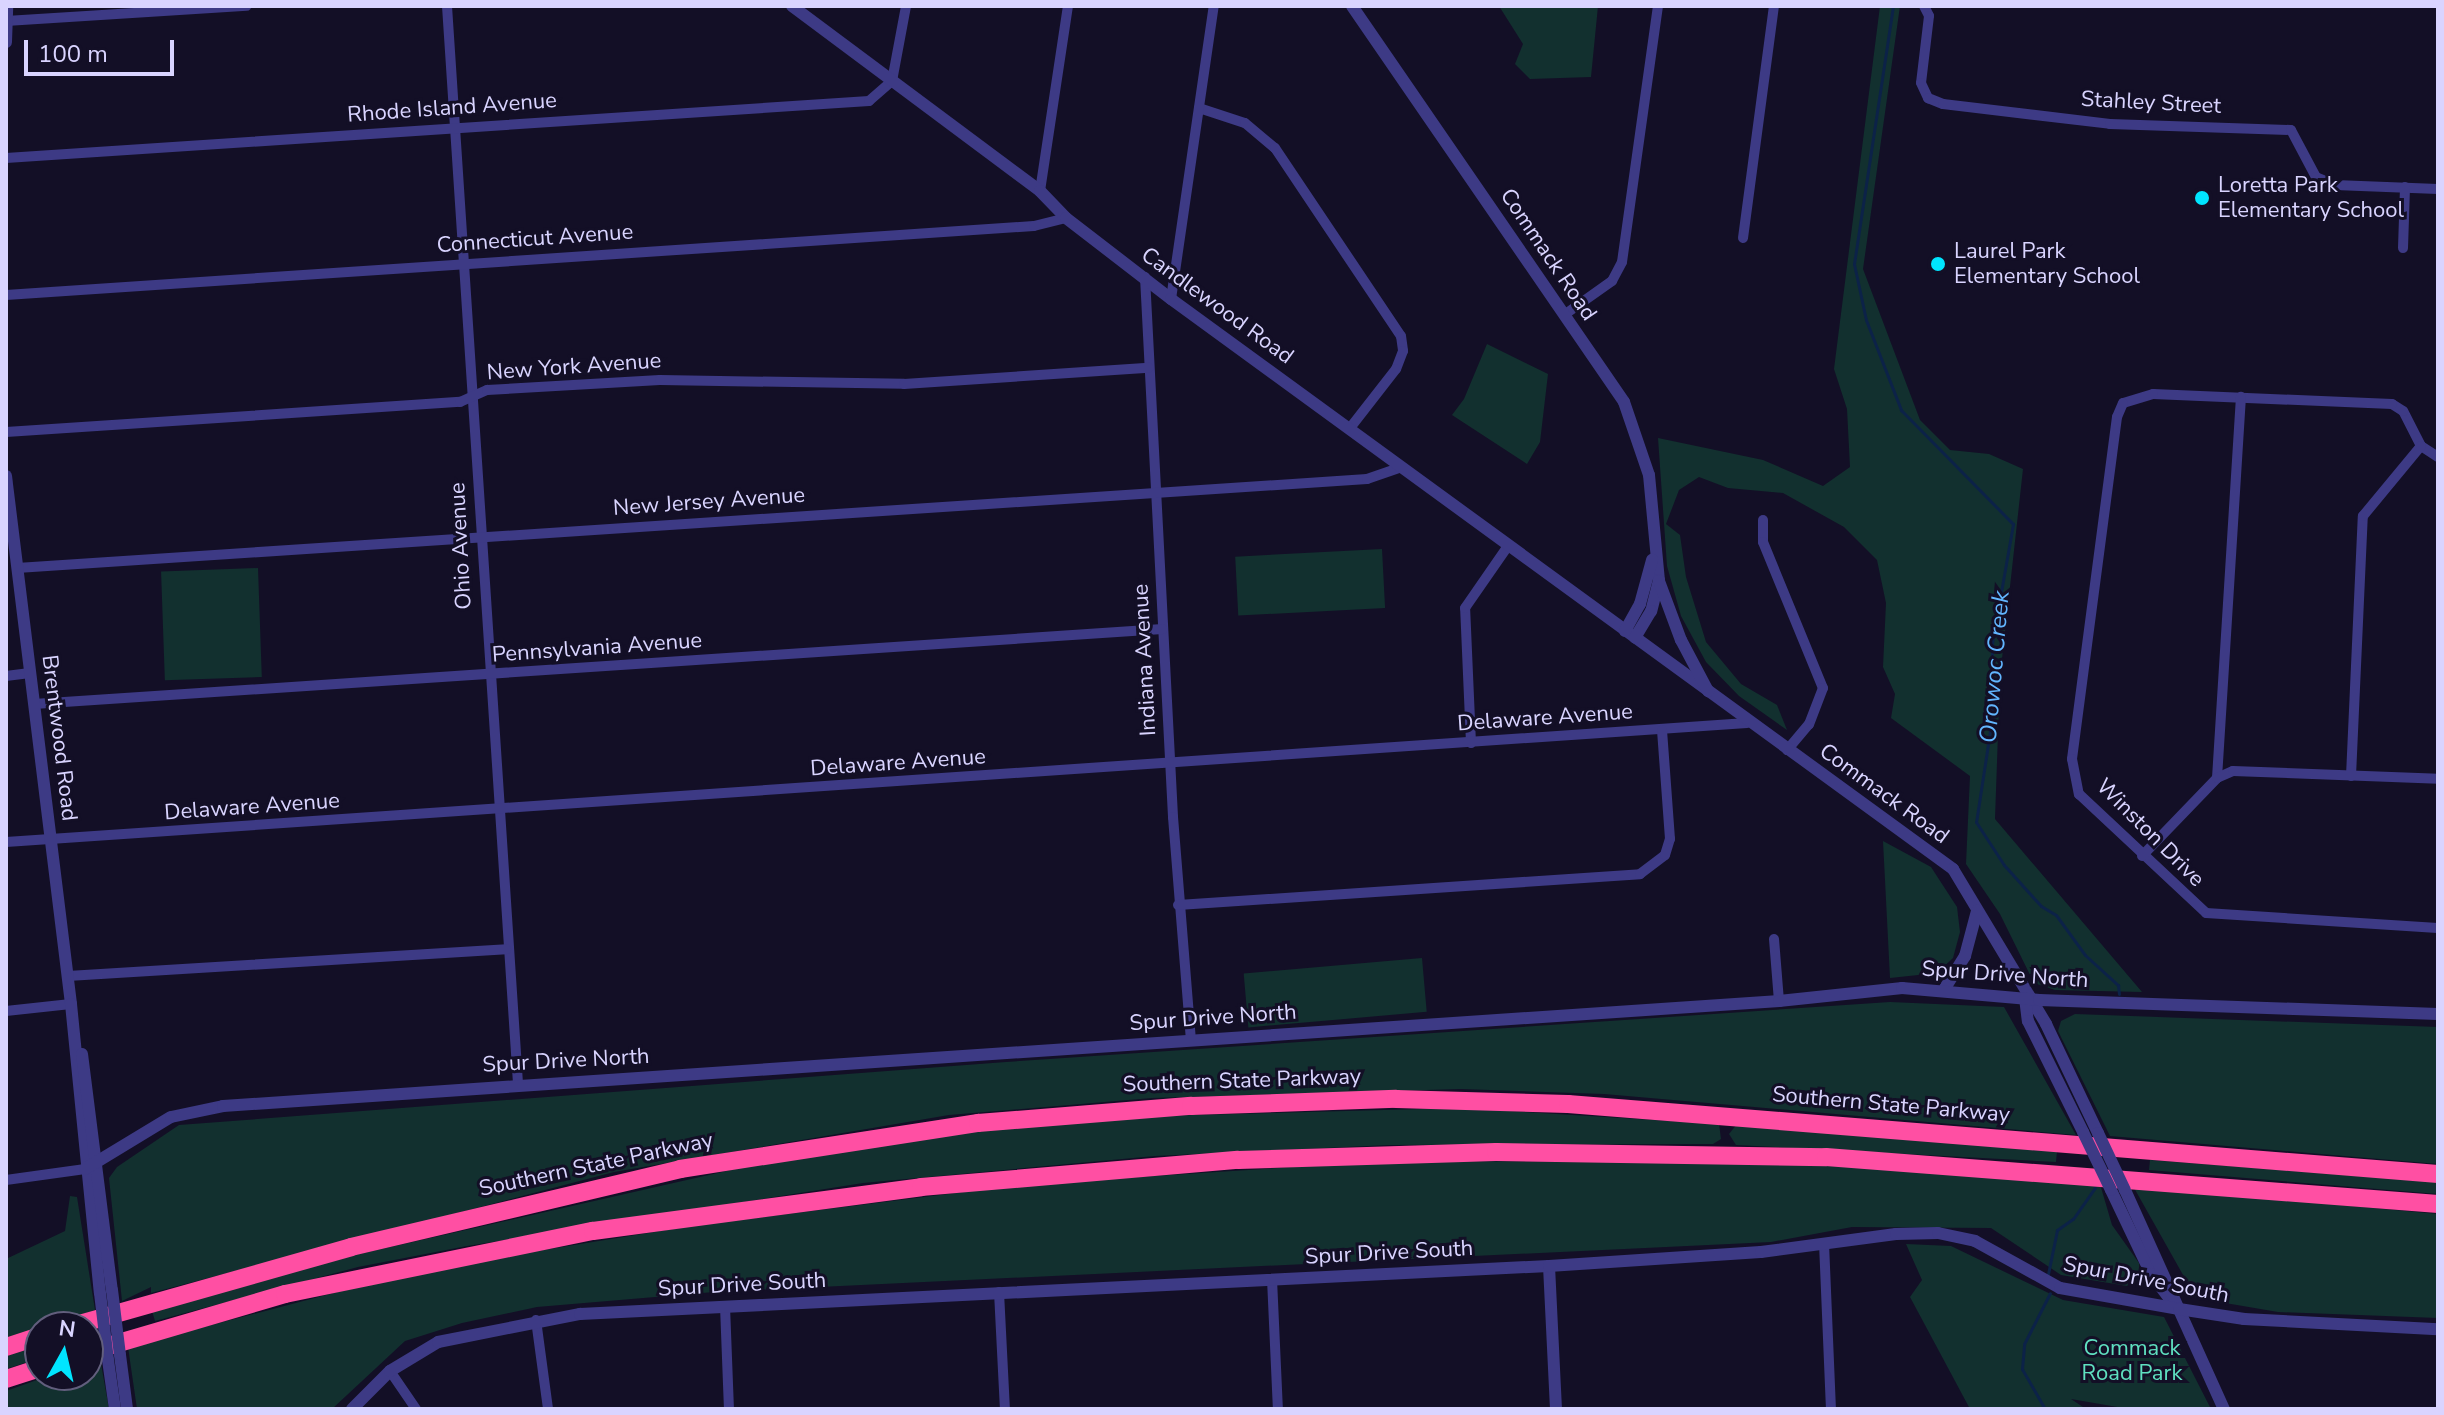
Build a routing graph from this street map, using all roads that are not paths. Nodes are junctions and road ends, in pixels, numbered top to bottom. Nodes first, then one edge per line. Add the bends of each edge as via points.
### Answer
1 (7, 6) edge
2 (247, 6) edge
3 (447, 6) edge
4 (792, 6) edge
5 (906, 6) edge
6 (1068, 6) edge
7 (1214, 6) edge
8 (1352, 6) edge
9 (1658, 6) edge
10 (1774, 6) edge
11 (1924, 6) edge
12 (6, 20) edge
13 (6, 42) edge
14 (892, 81) junction
15 (1199, 108) junction
16 (456, 128) junction
17 (6, 158) edge
18 (2405, 187) junction
19 (2438, 189) edge
20 (1040, 191) junction
21 (1066, 218) junction
22 (1743, 238) dead end
23 (2403, 248) dead end
24 (464, 264) junction
25 (1145, 277) junction
26 (6, 295) edge
27 (1171, 299) junction
28 (1564, 315) junction
29 (1148, 368) junction
30 (472, 397) junction
31 (2241, 397) junction
32 (1350, 428) junction
33 (6, 432) edge
34 (2421, 446) junction
35 (2438, 457) edge
36 (1401, 467) junction
37 (6, 476) edge
38 (1155, 493) junction
39 (8, 508) edge
40 (1763, 520) dead end
41 (481, 538) junction
42 (1508, 546) junction
43 (1654, 549) junction
44 (17, 568) junction
45 (1659, 580) junction
46 (1163, 629) junction
47 (1630, 634) junction
48 (30, 673) junction
49 (6, 676) edge
50 (489, 676) junction
51 (1709, 694) junction
52 (34, 704) junction
53 (1747, 723) junction
54 (1662, 730) junction
55 (1471, 743) junction
56 (1787, 750) junction
57 (1170, 764) junction
58 (2351, 776) junction
59 (2217, 778) junction
60 (2438, 779) edge
61 (498, 810) junction
62 (52, 839) junction
63 (6, 842) edge
64 (2142, 856) junction
65 (1178, 905) junction
66 (1977, 911) junction
67 (2438, 928) edge
68 (1774, 939) dead end
69 (506, 949) junction
70 (68, 976) junction
71 (1945, 988) junction
72 (2025, 995) junction
73 (1779, 1001) junction
74 (71, 1004) junction
75 (6, 1011) edge
76 (2438, 1014) edge
77 (1191, 1039) junction
78 (518, 1083) junction
79 (91, 1166) junction
80 (2438, 1174) edge
81 (6, 1180) edge
82 (2438, 1204) edge
83 (1824, 1243) junction
84 (1549, 1266) junction
85 (1272, 1279) junction
86 (999, 1292) junction
87 (725, 1306) junction
88 (2179, 1309) junction
89 (104, 1317) edge
90 (536, 1320) junction
91 (2438, 1329) edge
92 (104, 1347) edge
93 (114, 1357) junction
94 (390, 1371) junction
95 (115, 1409) edge
96 (127, 1409) edge
97 (352, 1409) edge
98 (416, 1409) edge
99 (548, 1409) edge
100 (729, 1409) edge
101 (1005, 1409) edge
102 (1278, 1409) edge
103 (1556, 1409) edge
104 (1831, 1409) edge
105 (2224, 1409) edge

1 - 12 street
2 - 12 street
3 - 16 street, Ohio Avenue
4 - 14 street, Candlewood Road
5 - 14 street
6 - 20 street
7 - 15 street
8 - 28 street, Commack Road
9 - 28 street via 1622,262 1612,281
10 - 22 street
11 - 18 street, Stahley Street via 1929,16 1921,83 1928,98 1943,104 2141,125 2291,130 2316,177 2335,185
12 - 13 street
14 - 16 street, Rhode Island Avenue via 869,101
14 - 20 street, Candlewood Road
15 - 27 street
15 - 32 street via 1245,123 1275,148 1401,336 1403,351 1396,369
16 - 17 street, Rhode Island Avenue
16 - 24 street, Ohio Avenue
18 - 19 street, Stahley Street
18 - 23 street
20 - 21 street, Candlewood Road
21 - 24 street, Connecticut Avenue via 1034,226
21 - 25 street, Candlewood Road
24 - 26 street, Connecticut Avenue
24 - 30 street, Ohio Avenue
25 - 27 street, Candlewood Road
25 - 29 street, Indiana Avenue
27 - 32 street, Candlewood Road
28 - 43 street, Commack Road via 1624,402 1649,475
29 - 30 street, New York Avenue via 904,384 660,380 487,390
29 - 38 street, Indiana Avenue
30 - 33 street, New York Avenue via 460,402
30 - 41 street, Ohio Avenue
31 - 34 street via 2392,404 2403,411
31 - 59 street
31 - 64 street, Winston Drive via 2153,394 2123,403 2117,417 2072,759 2079,794
32 - 36 street, Candlewood Road
34 - 35 street
34 - 58 street via 2363,516
36 - 38 street, New Jersey Avenue via 1367,479
36 - 42 street, Candlewood Road
37 - 39 street, Brentwood Road
38 - 41 street, New Jersey Avenue
38 - 46 street, Indiana Avenue
39 - 44 street, Brentwood Road
40 - 56 street via 1766,548 1823,688 1809,724
41 - 44 street, New Jersey Avenue
41 - 50 street, Ohio Avenue
42 - 47 street, Candlewood Road
42 - 55 street via 1465,608
43 - 45 street, Commack Road
43 - 47 street, Commack Road
44 - 48 street, Brentwood Road
45 - 47 street, Commack Road via 1651,611
45 - 51 street
46 - 50 street, Pennsylvania Avenue
46 - 57 street, Indiana Avenue
47 - 51 street, Commack Road
48 - 49 street
48 - 52 street, Brentwood Road
50 - 52 street, Pennsylvania Avenue
50 - 61 street, Ohio Avenue
51 - 53 street, Commack Road
52 - 62 street, Brentwood Road
53 - 54 street, Delaware Avenue
53 - 56 street, Commack Road
54 - 55 street, Delaware Avenue
54 - 65 street via 1670,839 1655,868 1640,874
55 - 57 street, Delaware Avenue
56 - 66 street, Commack Road via 1953,869
57 - 61 street, Delaware Avenue
57 - 65 street, Indiana Avenue
58 - 59 street via 2233,771
58 - 60 street
59 - 64 street
61 - 62 street, Delaware Avenue
61 - 69 street, Ohio Avenue
62 - 63 street, Delaware Avenue
62 - 70 street, Brentwood Road
64 - 67 street, Winston Drive via 2191,903 2223,918
65 - 77 street, Indiana Avenue
66 - 71 street via 1965,956
66 - 72 street, Commack Road
68 - 73 street
69 - 70 street
69 - 78 street, Ohio Avenue
70 - 74 street, Brentwood Road
71 - 72 street, Spur Drive North
71 - 73 street, Spur Drive North
72 - 76 street, Spur Drive North via 2043,1000
72 - 88 street, Commack Road, bridge via 2046,1024
72 - 88 street, Commack Road, bridge via 2028,1021 2151,1274
73 - 77 street, Spur Drive North
74 - 75 street
74 - 79 street, Brentwood Road
77 - 78 street, Spur Drive North
78 - 79 street, Spur Drive North via 193,1110 171,1117
79 - 81 street, Spur Drive North
79 - 93 street, Brentwood Road, bridge
80 - 89 highway, Southern State Parkway via 1583,1105 1396,1099 1159,1108 978,1123 680,1169 351,1247
82 - 92 highway via 1811,1157 1525,1152 1238,1160 921,1187 593,1231 285,1294
83 - 84 street, Spur Drive South
83 - 88 street, Spur Drive South via 1938,1233 1996,1250 2060,1288
83 - 104 street
84 - 85 street, Spur Drive South
84 - 103 street
85 - 86 street, Spur Drive South
85 - 102 street
86 - 87 street, Spur Drive South
86 - 101 street
87 - 90 street, Spur Drive South
87 - 100 street
88 - 91 street, Spur Drive South via 2244,1319
88 - 105 street, Commack Road
90 - 94 street, Spur Drive South via 438,1342
90 - 99 street
93 - 95 street, Brentwood Road
93 - 96 street, Brentwood Road
94 - 97 street, Spur Drive South
94 - 98 street

